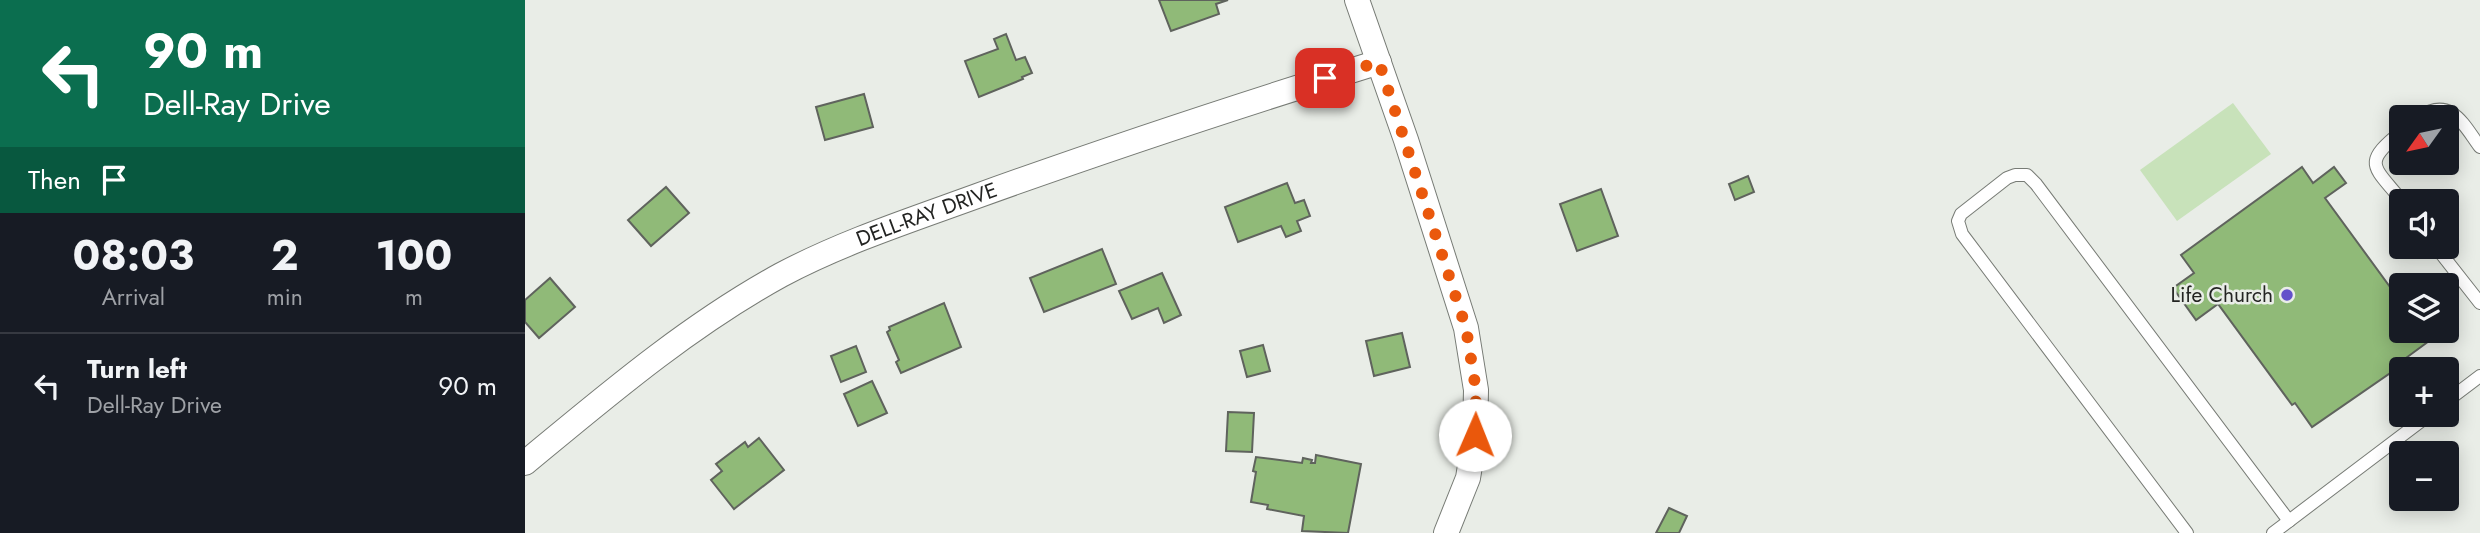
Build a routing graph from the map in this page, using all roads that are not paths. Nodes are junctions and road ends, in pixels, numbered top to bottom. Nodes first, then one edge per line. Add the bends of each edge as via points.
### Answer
1 (1357, 0) edge
2 (1379, 62) junction
3 (2459, 119) edge
4 (2389, 141) edge
5 (2480, 147) edge
6 (2393, 189) edge
7 (2446, 259) edge
8 (2480, 303) edge
9 (2480, 376) edge
10 (2459, 392) edge
11 (2413, 427) edge
12 (525, 463) edge
13 (2289, 521) junction
14 (1447, 533) edge
15 (2187, 533) edge
16 (2273, 533) edge

1 - 2 street
2 - 12 street, DELL-RAY DRIVE via 1219,112 841,246 716,314
2 - 14 street via 1453,282 1476,390 1468,478
3 - 5 lane
4 - 6 lane via 2375,161
7 - 8 lane
9 - 10 lane
11 - 13 lane
13 - 15 lane via 2036,184 2027,175 2007,178 1961,214 1962,234
13 - 16 lane

